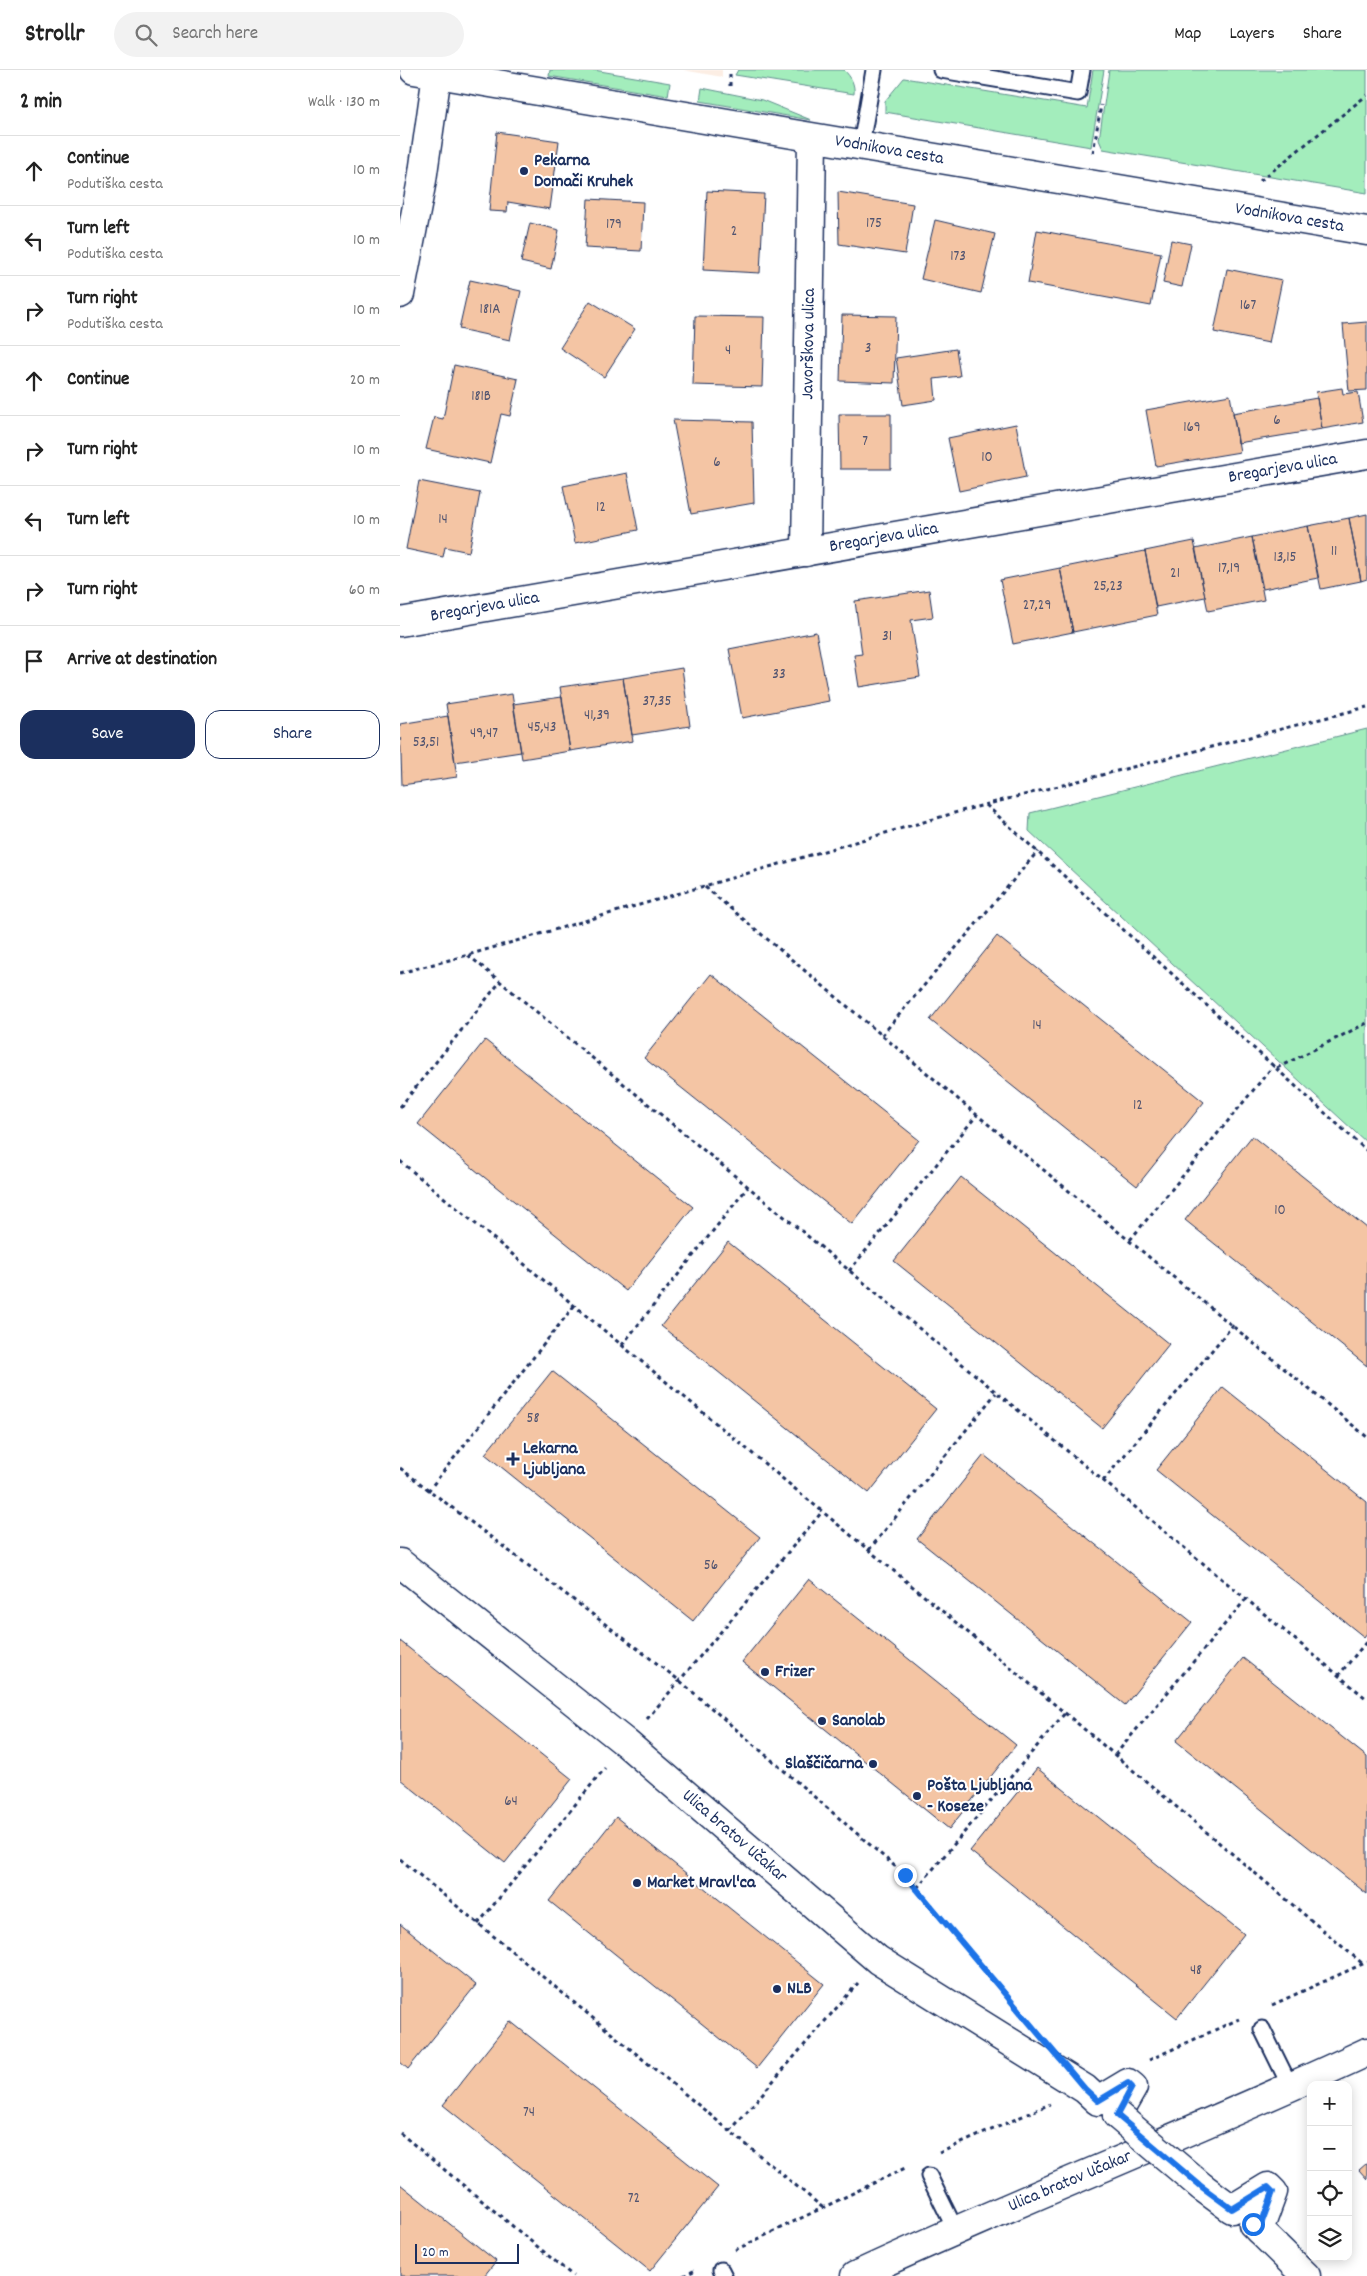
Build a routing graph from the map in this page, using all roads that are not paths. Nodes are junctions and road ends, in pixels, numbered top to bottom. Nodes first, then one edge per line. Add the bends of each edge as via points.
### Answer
1 (874, 70) edge
2 (941, 70) edge
3 (1082, 70) edge
4 (425, 72) edge
5 (812, 138) junction
6 (860, 145) junction
7 (1367, 231) edge
8 (400, 294) edge
9 (1367, 454) edge
10 (806, 552) junction
11 (400, 622) edge
12 (400, 1563) edge
13 (1262, 2029) dead end
14 (1367, 2052) edge
15 (1291, 2088) junction
16 (929, 2176) dead end
17 (955, 2229) junction
18 (855, 2276) edge
19 (1306, 2276) edge

1 - 6 lane
2 - 3 lane via 1078,93
4 - 5 street, Vodnikova cesta
4 - 8 street via 422,180
5 - 6 street, Vodnikova cesta
5 - 10 street, Javorškova ulica
6 - 7 street, Vodnikova cesta
9 - 10 street, Bregarjeva ulica
10 - 11 street, Bregarjeva ulica
12 - 19 street, Ulica bratov Učakar, bridge via 626,1743 878,1960 1085,2089 1098,2101 1128,2083 1132,2087 1117,2115 1232,2209 1268,2187 1273,2192 1256,2227
13 - 15 lane
14 - 15 street, Ulica bratov Učakar
15 - 17 street, Ulica bratov Učakar
16 - 17 lane
17 - 18 street, Ulica bratov Učakar

